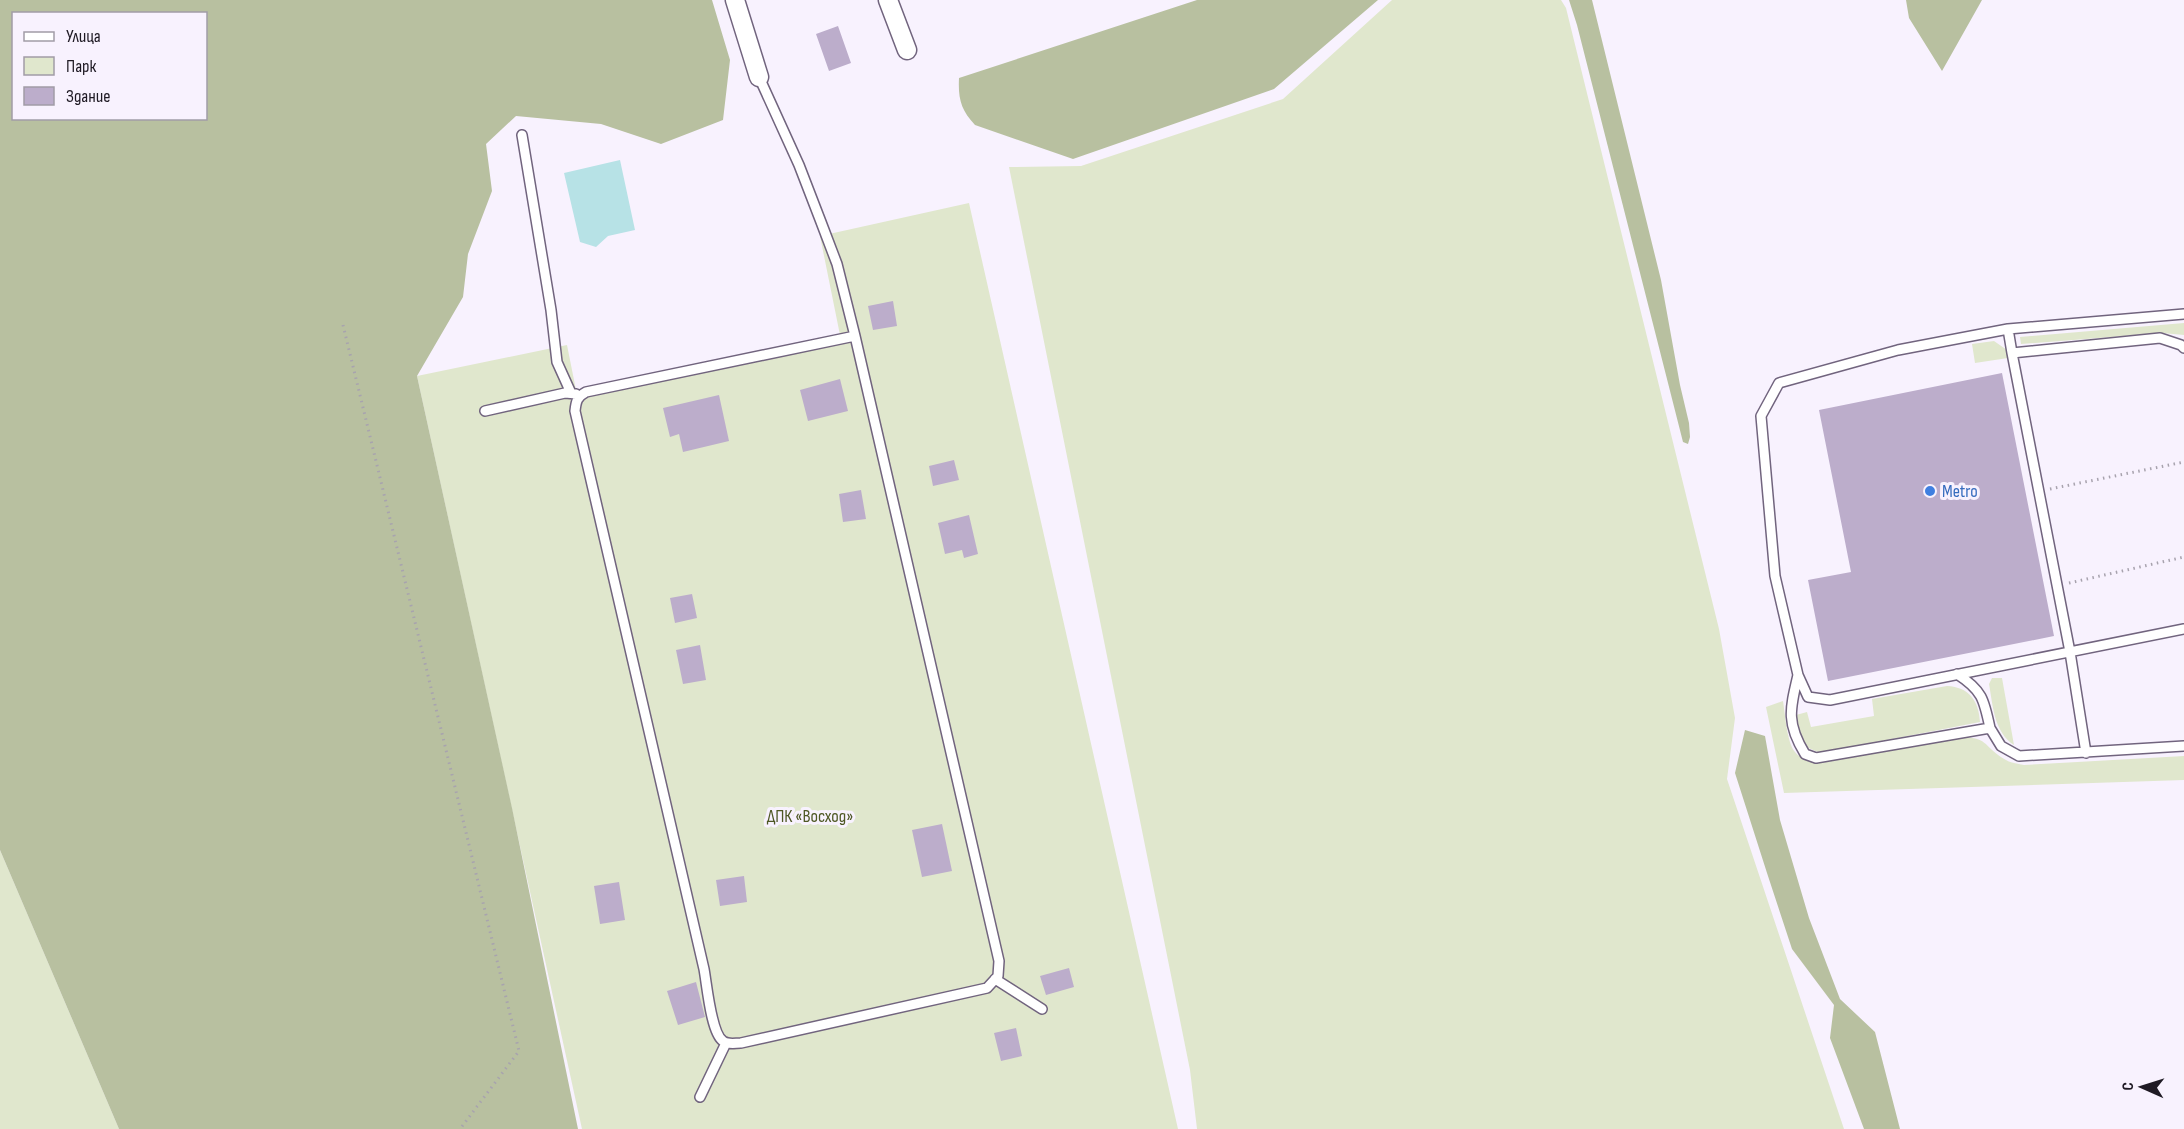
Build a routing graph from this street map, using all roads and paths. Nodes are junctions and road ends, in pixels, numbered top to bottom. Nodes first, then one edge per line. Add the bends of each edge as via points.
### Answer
1 (735, 0) edge
2 (888, 0) edge
3 (907, 50) dead end
4 (759, 77) joint
5 (522, 135) dead end
6 (2184, 314) edge
7 (343, 325) dead end
8 (2008, 329) junction
9 (855, 336) junction
10 (2184, 348) edge
11 (2012, 353) junction
12 (575, 394) junction
13 (485, 411) dead end
14 (2184, 462) edge
15 (2038, 491) junction
16 (2184, 557) edge
17 (2057, 585) junction
18 (2184, 629) edge
19 (2070, 652) junction
20 (1957, 674) junction
21 (1798, 675) junction
22 (1990, 728) junction
23 (2184, 746) edge
24 (2086, 753) junction
25 (995, 980) junction
26 (1042, 1009) dead end
27 (726, 1043) junction
28 (700, 1097) dead end
29 (460, 1129) edge

1 - 4 street
2 - 3 street
4 - 9 lane via 799,165 837,264
5 - 12 lane via 557,362
6 - 8 lane
7 - 29 path via 519,1051
8 - 11 lane
8 - 21 lane via 1898,350 1779,383 1761,416 1775,576
9 - 12 lane
9 - 25 lane via 999,961
10 - 11 lane via 2160,338
11 - 15 lane
12 - 13 lane
12 - 27 lane via 715,1027
14 - 15 path
15 - 17 lane
16 - 17 path
17 - 19 lane
18 - 19 lane
19 - 20 lane
19 - 24 lane
20 - 21 lane via 1830,700 1808,697
20 - 22 lane via 1980,694
21 - 22 lane via 1790,709 1796,739 1805,754 1816,758
22 - 24 lane via 2001,746 2019,756
23 - 24 lane
25 - 26 lane
25 - 27 lane via 987,988 741,1043
27 - 28 lane

